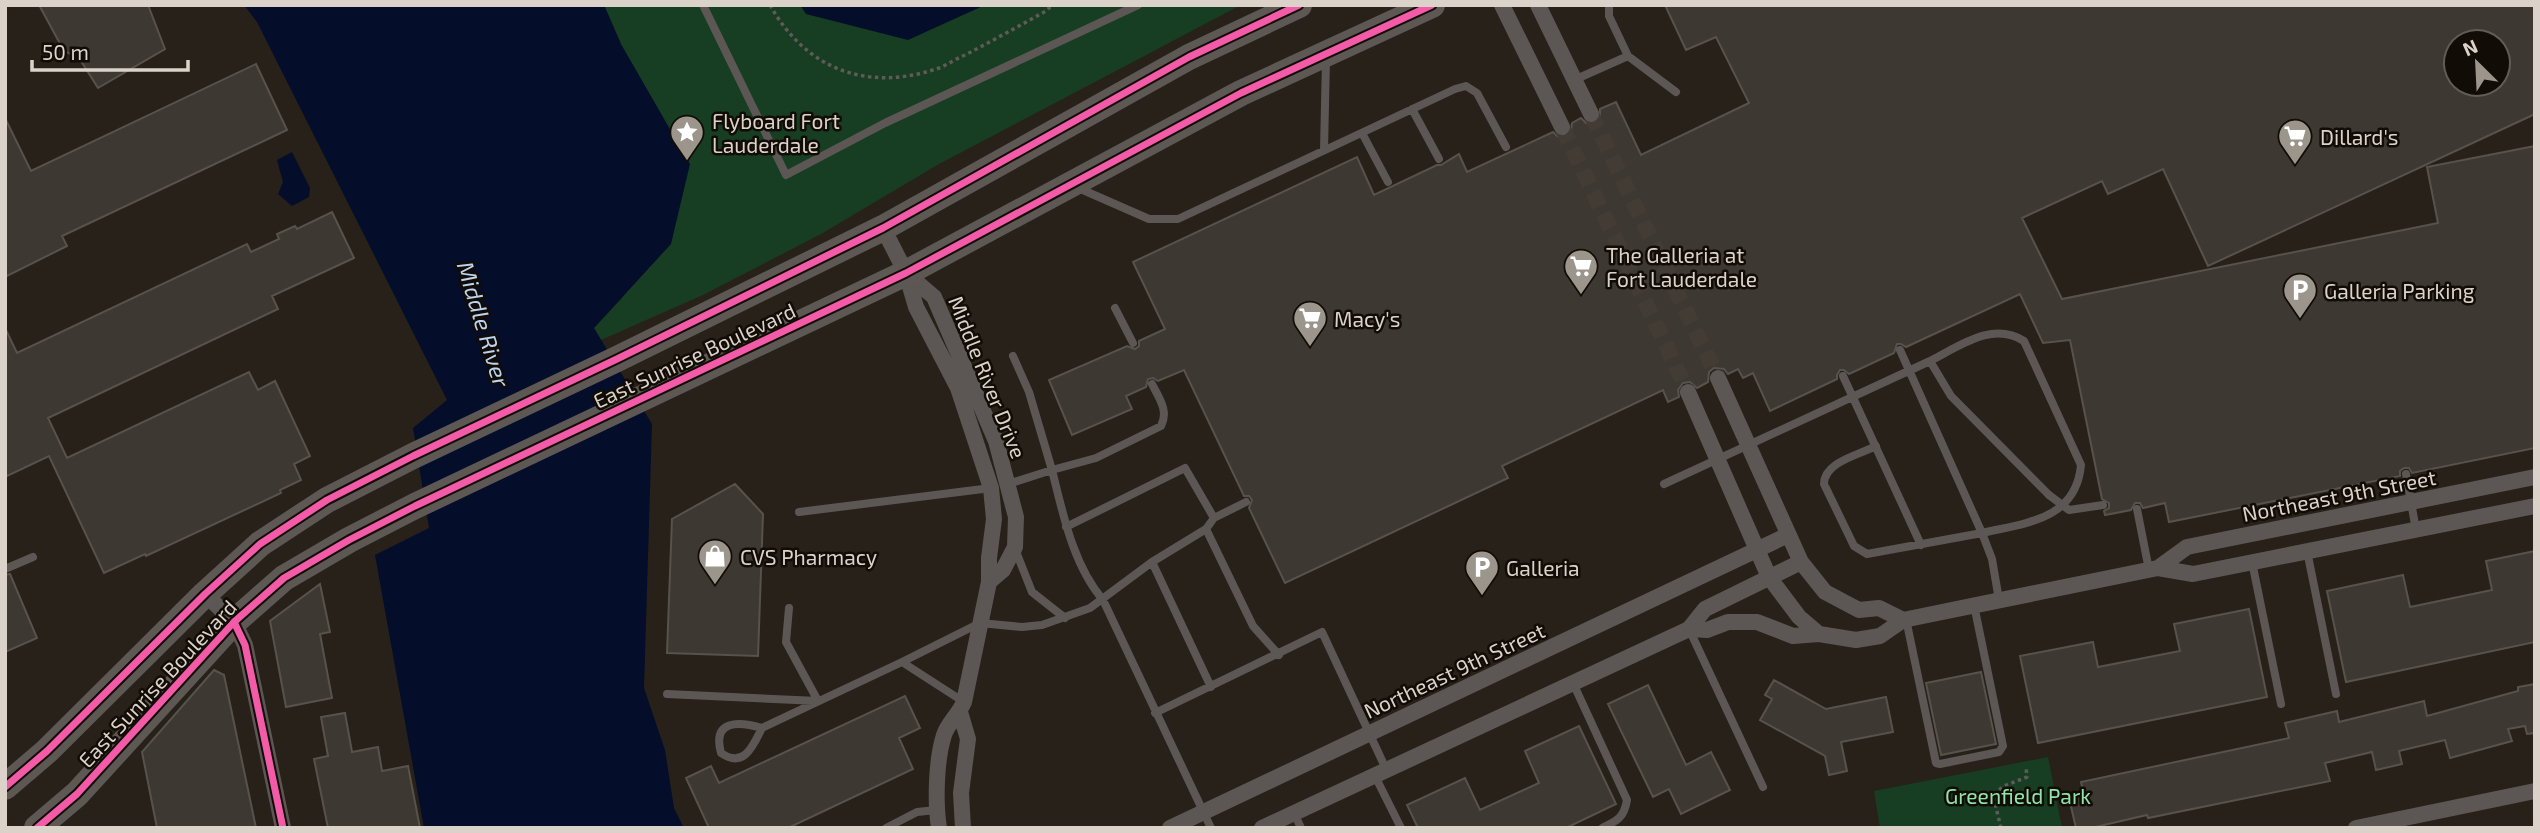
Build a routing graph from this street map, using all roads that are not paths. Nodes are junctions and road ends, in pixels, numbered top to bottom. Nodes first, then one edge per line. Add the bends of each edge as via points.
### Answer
1 (703, 5) edge
2 (1138, 5) edge
3 (1299, 5) edge
4 (1432, 5) edge
5 (1502, 5) edge
6 (1538, 5) edge
7 (1609, 5) edge
8 (1326, 55) junction
9 (1628, 56) junction
10 (1574, 80) junction
11 (1676, 92) dead end
12 (1412, 109) junction
13 (1591, 114) tunnel mouth
14 (1562, 127) tunnel mouth
15 (1362, 133) junction
16 (1506, 147) dead end
17 (1324, 150) junction
18 (1439, 159) dead end
19 (1388, 182) dead end
20 (1070, 185) junction
21 (883, 228) junction
22 (906, 273) junction
23 (1115, 307) dead end
24 (1133, 344) dead end
25 (1900, 350) dead end
26 (1013, 356) dead end
27 (1930, 360) junction
28 (1909, 370) junction
29 (1843, 376) dead end
30 (1718, 378) tunnel mouth
31 (1152, 384) dead end
32 (1688, 392) tunnel mouth
33 (1853, 396) junction
34 (1749, 446) junction
35 (1876, 446) junction
36 (1717, 460) junction
37 (1052, 470) junction
38 (2406, 474) dead end
39 (2535, 477) edge
40 (1008, 484) junction
41 (1664, 484) dead end
42 (991, 488) junction
43 (1246, 502) dead end
44 (2411, 502) junction
45 (2103, 505) dead end
46 (2535, 506) edge
47 (2137, 509) dead end
48 (799, 512) dead end
49 (1214, 518) junction
50 (1066, 527) junction
51 (1206, 529) junction
52 (2416, 530) junction
53 (1982, 533) junction
54 (1788, 535) junction
55 (1921, 545) junction
56 (1014, 547) junction
57 (1756, 550) junction
58 (2307, 551) junction
59 (33, 557) dead end
60 (1152, 562) junction
61 (1801, 562) junction
62 (2252, 562) junction
63 (5, 569) edge
64 (2153, 569) junction
65 (1769, 578) junction
66 (989, 582) junction
67 (205, 594) junction
68 (1103, 600) junction
69 (1999, 600) junction
70 (1974, 605) junction
71 (789, 608) dead end
72 (1066, 618) junction
73 (1904, 620) junction
74 (234, 622) junction
75 (980, 623) junction
76 (1689, 629) junction
77 (1819, 634) junction
78 (1279, 654) junction
79 (902, 662) junction
80 (1573, 683) junction
81 (1211, 687) junction
82 (667, 694) dead end
83 (2336, 694) dead end
84 (818, 701) junction
85 (2281, 704) dead end
86 (962, 707) junction
87 (1155, 713) junction
88 (762, 728) junction
89 (1370, 733) junction
90 (1380, 772) junction
91 (1763, 787) dead end
92 (5, 788) edge
93 (2535, 791) edge
94 (936, 810) junction
95 (1203, 812) junction
96 (1297, 820) edge
97 (37, 828) edge
98 (283, 828) edge
99 (886, 828) edge
100 (939, 828) edge
101 (963, 828) edge
102 (1170, 828) edge
103 (1211, 828) edge
104 (1262, 828) edge
105 (1401, 828) edge
106 (1602, 828) edge
107 (2356, 828) edge

1 - 2 lane via 786,175
3 - 21 main road, East Sunrise Boulevard via 1189,57
4 - 8 main road, East Sunrise Boulevard
5 - 14 street
6 - 10 street
7 - 9 lane via 1609,16
8 - 17 lane
8 - 20 main road, East Sunrise Boulevard via 1241,93
9 - 10 lane
9 - 11 lane
10 - 13 street
12 - 15 lane
12 - 16 lane via 1466,86 1477,93
12 - 18 lane
15 - 17 lane
15 - 19 lane
17 - 20 lane via 1178,219 1149,219
20 - 22 main road, East Sunrise Boulevard
21 - 22 street, Middle River Drive
21 - 67 main road, East Sunrise Boulevard via 327,500 260,544
22 - 40 street, Middle River Drive via 934,297 996,441
22 - 42 street, Middle River Drive via 916,307 957,388
22 - 74 main road, East Sunrise Boulevard via 349,540 284,578
23 - 24 lane
25 - 28 lane
26 - 37 lane
27 - 28 lane
27 - 45 lane, bridge via 1951,396 2049,495 2069,510
27 - 53 lane via 1996,332 2011,333 2024,341 2081,465 2077,487 2052,515
28 - 33 lane
28 - 53 lane
29 - 33 lane
30 - 34 street
31 - 37 lane via 1164,410 1160,426 1096,458
32 - 36 street
33 - 34 lane
33 - 35 lane
34 - 36 lane
34 - 54 street
35 - 55 lane
35 - 55 lane via 1829,468 1824,484 1859,551 1867,554
36 - 41 lane
36 - 57 street
37 - 40 lane
37 - 50 lane
38 - 44 lane
39 - 44 street, Northeast 9th Street
40 - 56 street, Middle River Drive via 1016,517
42 - 48 lane
42 - 66 street, Middle River Drive via 995,519
43 - 49 lane
44 - 52 lane
44 - 64 street, Northeast 9th Street via 2187,548
46 - 52 street, Northeast 9th Street
47 - 64 lane
49 - 50 lane via 1185,468
49 - 51 lane
50 - 68 lane via 1092,587
51 - 60 lane
51 - 78 lane via 1253,626
52 - 58 street, Northeast 9th Street
53 - 55 lane
53 - 69 lane
54 - 57 street, Northeast 9th Street
54 - 61 street
56 - 66 street, Middle River Drive via 1003,570
56 - 72 lane via 1032,593
57 - 65 street
57 - 89 street, Northeast 9th Street
58 - 62 street, Northeast 9th Street
58 - 83 lane
59 - 63 lane
60 - 68 lane
60 - 81 lane
61 - 65 street
61 - 73 street via 1825,592 1859,610 1879,608
62 - 64 street, Northeast 9th Street via 2193,574
62 - 85 lane
64 - 69 street, Northeast 9th Street
65 - 76 street via 1705,609
65 - 77 street via 1799,617
66 - 75 street, Middle River Drive
67 - 74 street
67 - 92 main road, East Sunrise Boulevard
68 - 72 lane
68 - 87 lane
69 - 70 street, Northeast 9th Street
70 - 73 street, Northeast 9th Street
70 - 73 lane via 2003,746 1998,752 1936,763
71 - 84 lane via 786,642
72 - 75 lane via 1021,627
73 - 77 street, Northeast 9th Street via 1880,636 1856,640
74 - 97 main road, East Sunrise Boulevard via 77,794
74 - 98 street via 245,645
75 - 79 lane
75 - 86 street, Middle River Drive
76 - 77 street, Northeast 9th Street via 1757,622 1793,636
76 - 80 street
76 - 91 lane
78 - 81 lane
78 - 89 lane via 1322,632
79 - 84 lane
79 - 86 lane
80 - 90 street
80 - 106 lane via 1627,800 1618,821
81 - 87 lane
82 - 84 lane
84 - 88 lane
86 - 94 street, Middle River Drive via 944,734
86 - 101 street, Middle River Drive via 968,739 961,793
87 - 95 lane
88 - 88 lane via 737,723 727,726 718,742 721,754 730,759 748,753
89 - 90 lane
89 - 95 street, Northeast 9th Street
90 - 96 street
90 - 105 lane
93 - 107 street
94 - 99 lane via 917,812
94 - 100 street, Middle River Drive
95 - 102 street, Northeast 9th Street
95 - 103 lane
96 - 104 street

